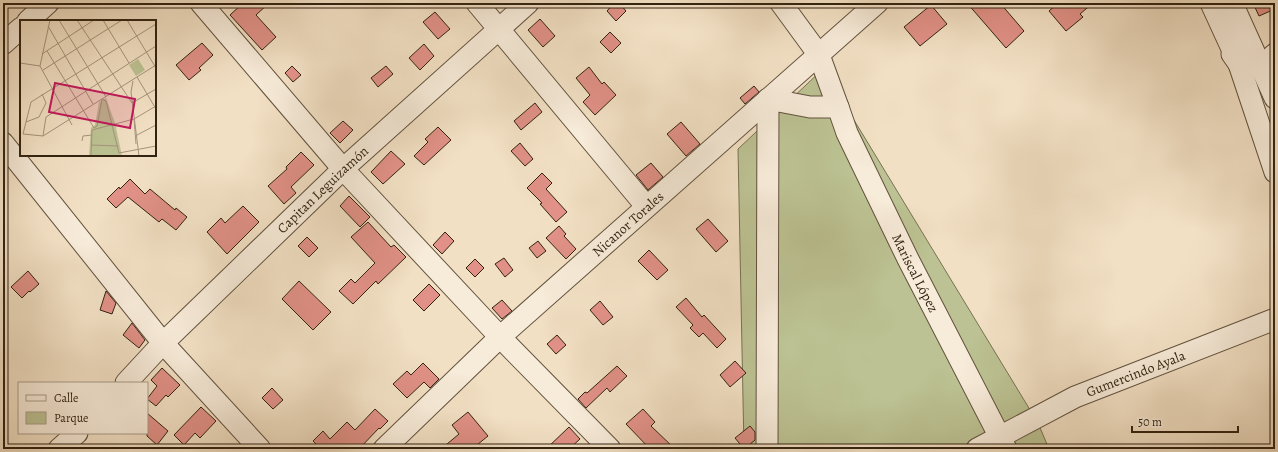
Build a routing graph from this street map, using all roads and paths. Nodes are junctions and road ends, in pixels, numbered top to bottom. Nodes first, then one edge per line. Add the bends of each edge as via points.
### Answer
1 (48, 3) edge
2 (201, 3) edge
3 (477, 3) edge
4 (528, 3) edge
5 (781, 3) edge
6 (877, 3) edge
7 (1196, 3) edge
8 (1211, 3) edge
9 (1232, 3) edge
10 (29, 20) edge
11 (20, 29) edge
12 (500, 29) junction
13 (3, 44) edge
14 (819, 56) junction
15 (1268, 61) edge
16 (1239, 64) junction
17 (1275, 98) edge
18 (768, 99) junction
19 (838, 107) junction
20 (3, 143) edge
21 (343, 170) junction
22 (1275, 172) edge
23 (646, 206) junction
24 (1275, 319) edge
25 (500, 337) junction
26 (163, 343) junction
27 (127, 382) edge
28 (76, 434) edge
29 (1003, 443) edge
30 (59, 449) edge
31 (260, 449) edge
32 (384, 449) edge
33 (610, 449) edge
34 (768, 449) edge
35 (977, 449) edge

1 - 10 street
2 - 21 street
3 - 12 street
4 - 12 street, Capitan Leguizamón
5 - 14 street, Mariscal López
6 - 14 street, Nicanor Torales
7 - 16 street
8 - 16 street
9 - 15 street
11 - 13 street
12 - 21 street, Capitan Leguizamón
12 - 23 street
14 - 18 street, Nicanor Torales
14 - 19 street, Mariscal López
15 - 16 street
15 - 17 street
16 - 22 street
18 - 19 street via 810,107
18 - 23 street, Nicanor Torales
18 - 34 street
19 - 29 street, Mariscal López via 847,133 908,259
20 - 26 street
21 - 25 street
21 - 26 street, Capitan Leguizamón
23 - 25 street, Nicanor Torales
24 - 29 street, Gumercindo Ayala via 1075,397
25 - 32 street, Nicanor Torales
25 - 33 street
26 - 27 street, Capitan Leguizamón
26 - 31 street
28 - 30 street
29 - 35 street, Gumercindo Ayala

